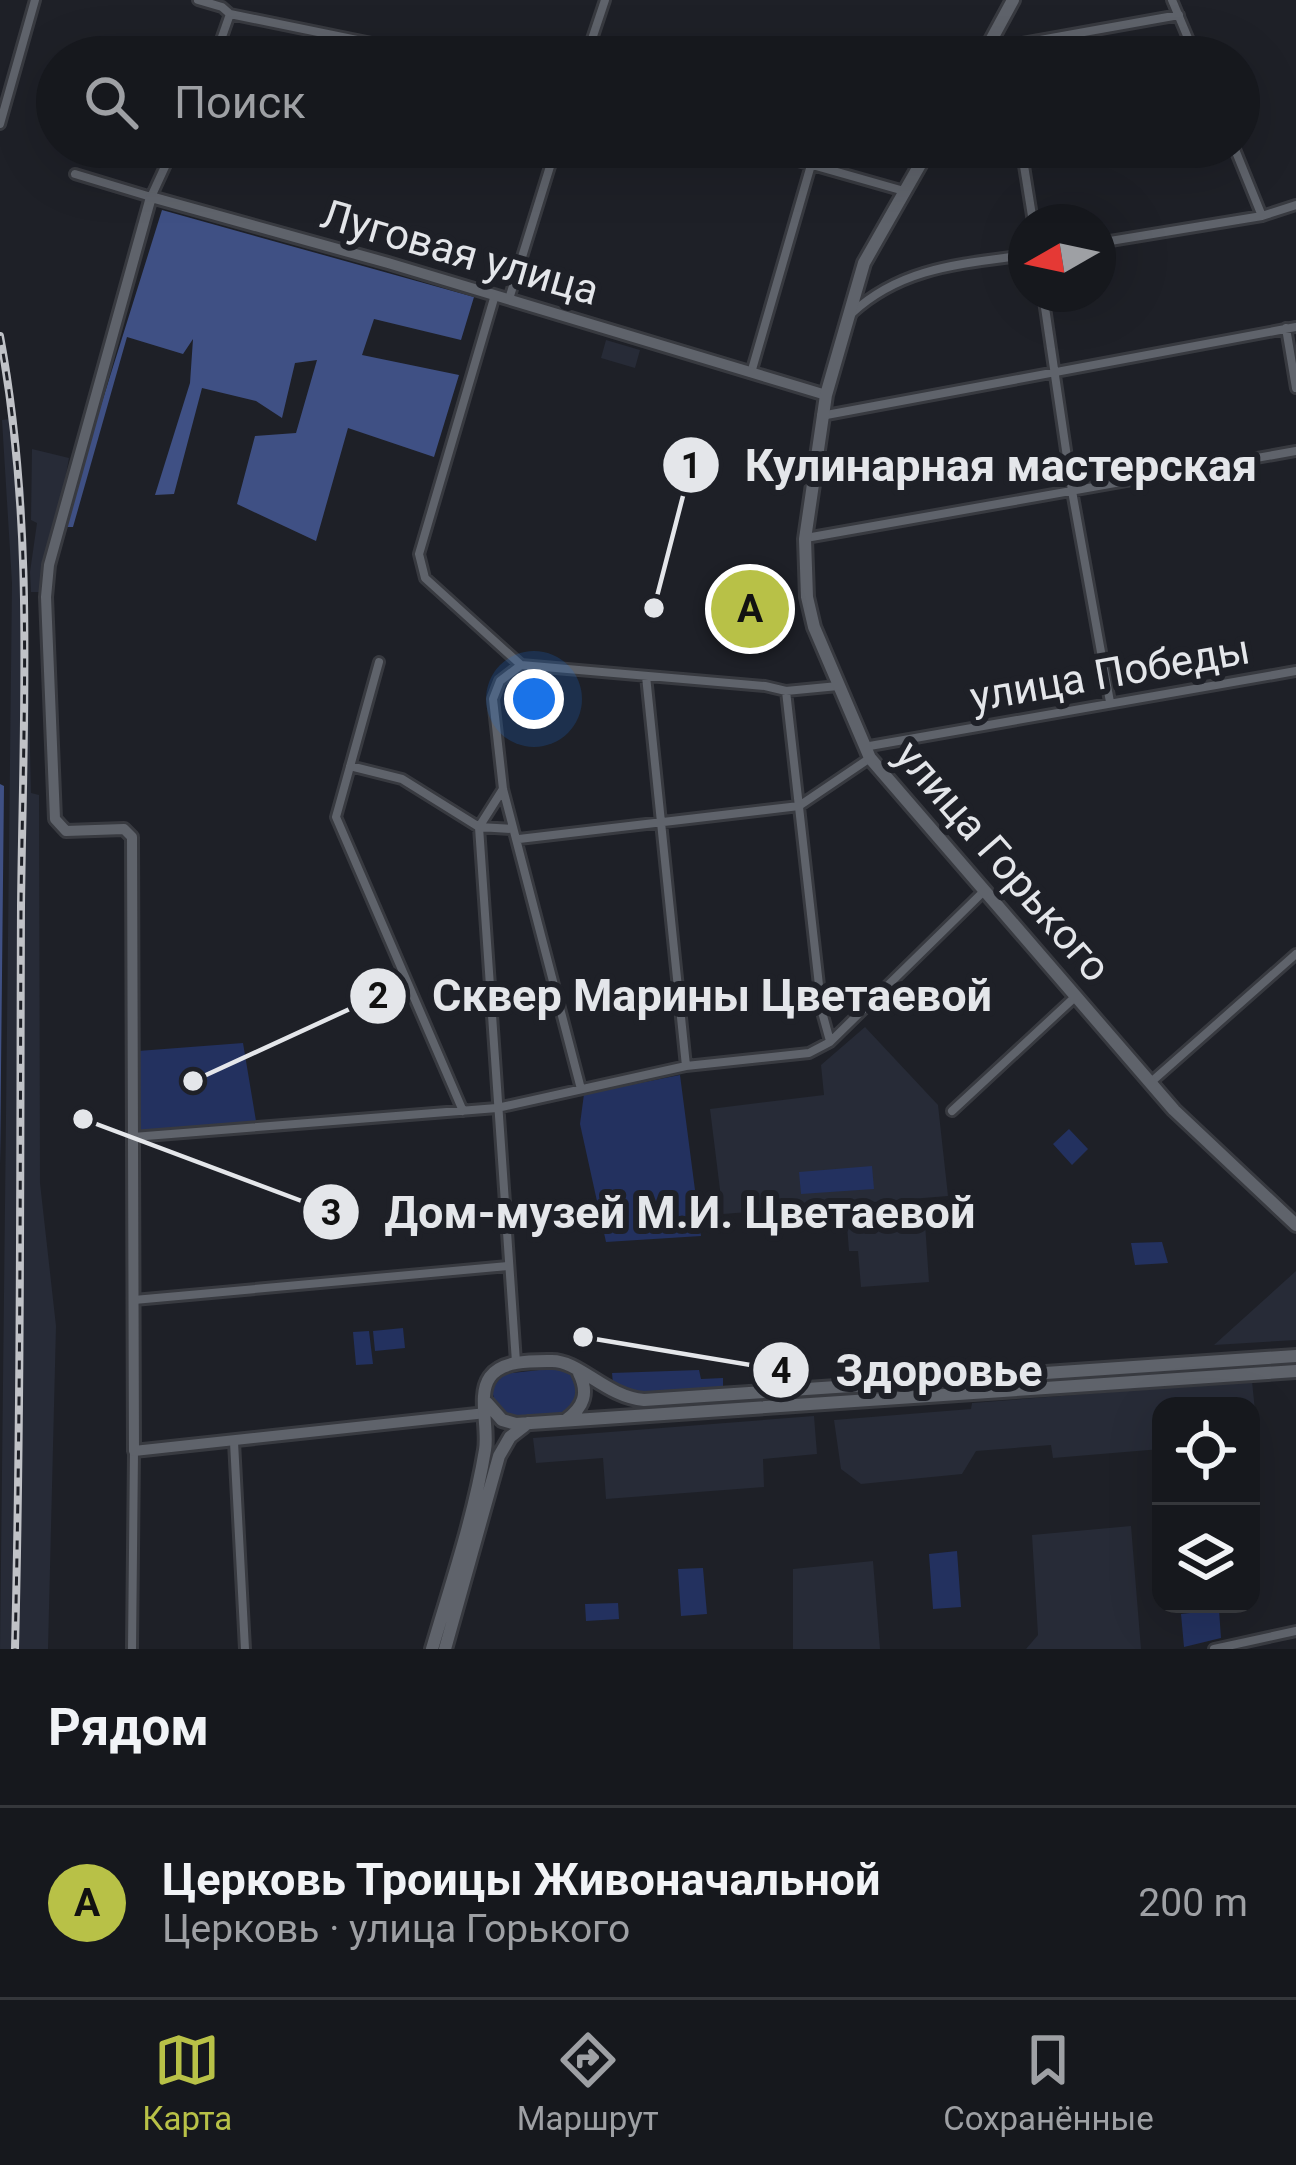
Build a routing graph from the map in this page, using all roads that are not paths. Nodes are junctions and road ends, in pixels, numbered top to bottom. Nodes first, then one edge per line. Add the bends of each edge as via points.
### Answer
1 (35, 0) edge
2 (198, 0) edge
3 (605, 0) edge
4 (1013, 0) edge
5 (1172, 0) edge
6 (225, 7) edge
7 (1179, 15) junction
8 (350, 36) edge
9 (593, 36) edge
10 (995, 36) edge
11 (1081, 36) edge
12 (1188, 36) edge
13 (0, 124) edge
14 (164, 168) edge
15 (548, 168) edge
16 (811, 168) edge
17 (823, 168) edge
18 (918, 168) edge
19 (1024, 168) edge
20 (1243, 168) edge
21 (75, 174) dead end
22 (904, 191) junction
23 (151, 197) junction
24 (1030, 204) edge
25 (1296, 205) edge
26 (1262, 216) junction
27 (1116, 240) edge
28 (1008, 258) edge
29 (502, 297) junction
30 (1045, 312) edge
31 (846, 319) junction
32 (1291, 327) edge
33 (751, 373) junction
34 (1054, 375) junction
35 (1296, 388) edge
36 (826, 395) junction
37 (821, 416) junction
38 (1296, 452) edge
39 (1072, 490) junction
40 (805, 538) junction
41 (380, 662) dead end
42 (521, 665) junction
43 (1296, 670) edge
44 (646, 676) junction
45 (838, 686) junction
46 (786, 691) junction
47 (1110, 703) junction
48 (866, 753) junction
49 (350, 766) junction
50 (502, 789) junction
51 (800, 806) junction
52 (660, 822) junction
53 (479, 827) junction
54 (512, 829) junction
55 (519, 839) junction
56 (983, 892) junction
57 (1296, 954) edge
58 (1076, 996) junction
59 (830, 1042) junction
60 (686, 1066) junction
61 (1150, 1083) junction
62 (581, 1089) junction
63 (497, 1108) junction
64 (464, 1111) junction
65 (952, 1111) dead end
66 (132, 1137) junction
67 (1296, 1226) edge
68 (508, 1266) junction
69 (134, 1300) junction
70 (1296, 1356) edge
71 (516, 1363) junction
72 (1296, 1371) edge
73 (578, 1372) junction
74 (486, 1408) junction
75 (566, 1420) junction
76 (529, 1423) junction
77 (234, 1442) junction
78 (134, 1451) junction
79 (1296, 1631) edge
80 (132, 1649) edge
81 (244, 1649) edge
82 (432, 1649) edge
83 (445, 1649) edge
84 (1214, 1649) edge

1 - 13 street
2 - 6 street
3 - 9 street
4 - 10 main road
5 - 7 street
6 - 8 street
7 - 11 street
7 - 12 street
14 - 23 street
15 - 29 street
16 - 33 street
17 - 22 street
18 - 22 main road, улица Горького
19 - 24 street
20 - 26 street
21 - 23 street, Луговая улица
22 - 31 main road, улица Горького via 864,263
23 - 29 street, Луговая улица
23 - 66 street via 46,597 56,819 66,831 124,829 132,837
25 - 26 street
26 - 27 street
28 - 31 street via 929,269 875,292
29 - 33 street, Луговая улица
29 - 42 street via 419,554 425,578
30 - 34 street
31 - 36 main road, улица Горького
32 - 34 street
32 - 35 street
33 - 36 street, Луговая улица
34 - 37 street
34 - 39 street
36 - 37 main road, улица Горького
37 - 40 main road, улица Горького
38 - 39 street
39 - 40 street
39 - 47 street
40 - 45 main road, улица Горького via 807,597
41 - 49 street
42 - 44 street
42 - 50 street via 493,698
43 - 47 street, улица Победы
44 - 46 street
44 - 52 street
45 - 46 street
45 - 48 main road, улица Горького
46 - 51 street
47 - 48 street, улица Победы
48 - 51 street
48 - 56 main road, улица Горького
49 - 53 street via 402,779
49 - 64 street via 337,817 342,834
50 - 53 street
50 - 54 street
51 - 52 street
51 - 59 street
52 - 55 street
52 - 60 street
53 - 54 street
53 - 63 street
54 - 55 street
55 - 62 street
56 - 58 main road, улица Горького
56 - 59 street
57 - 61 street
58 - 61 main road, улица Горького
58 - 65 street
59 - 60 street via 809,1053
60 - 62 street
61 - 67 main road, улица Горького
62 - 63 street
63 - 64 street
63 - 68 street
64 - 66 street
66 - 69 street
68 - 69 street
68 - 71 street
69 - 78 street
70 - 73 main road via 644,1400
71 - 73 main road via 561,1361
71 - 74 main road via 492,1374
72 - 75 main road
73 - 75 main road via 585,1396
74 - 76 main road via 502,1420
74 - 77 street
74 - 82 main road via 481,1472
75 - 76 main road
76 - 83 main road via 499,1456
77 - 78 street
77 - 81 street
78 - 80 street
79 - 84 street

